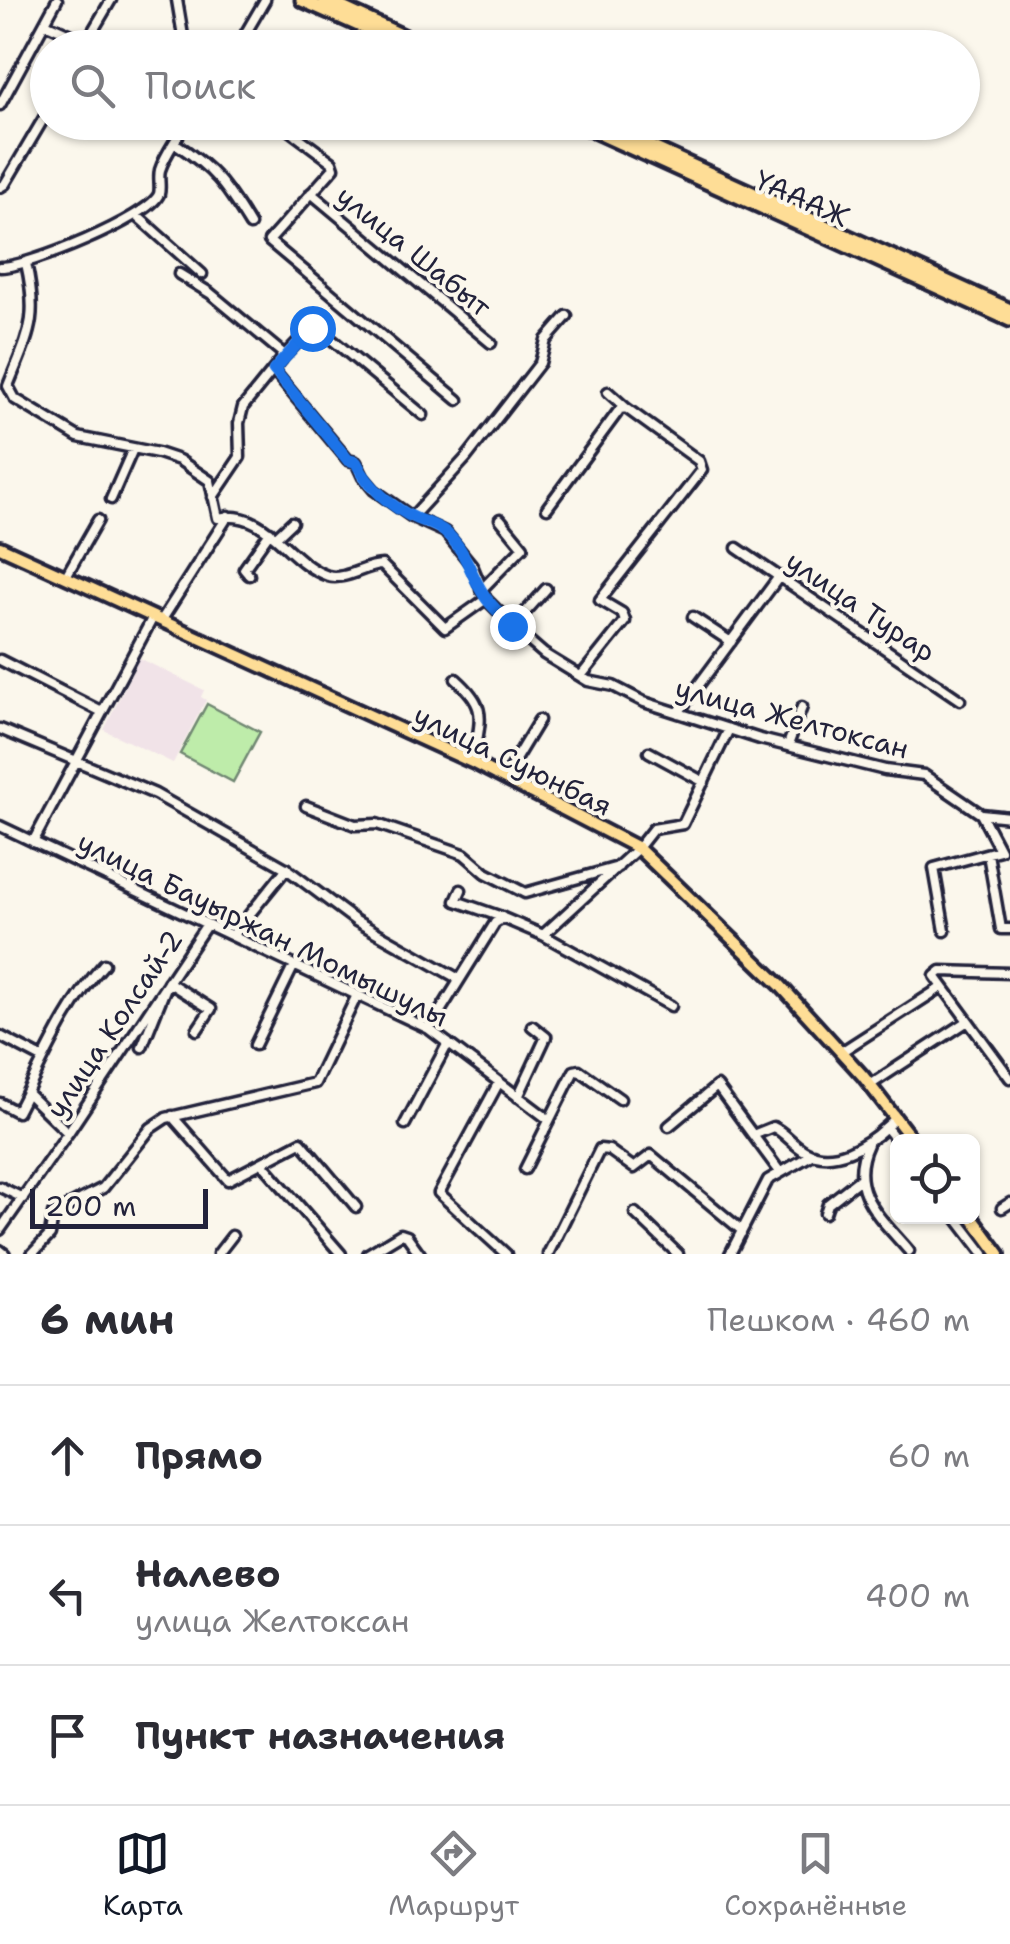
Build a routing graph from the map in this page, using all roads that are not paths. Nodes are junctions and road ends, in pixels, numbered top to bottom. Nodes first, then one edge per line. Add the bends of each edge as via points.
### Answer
1 (58, 0) edge
2 (111, 0) edge
3 (177, 0) edge
4 (265, 0) edge
5 (302, 0) edge
6 (325, 0) edge
7 (45, 23) junction
8 (41, 30) edge
9 (58, 30) edge
10 (93, 30) edge
11 (183, 30) edge
12 (248, 30) edge
13 (370, 30) edge
14 (390, 30) edge
15 (30, 50) edge
16 (0, 105) edge
17 (31, 140) edge
18 (177, 140) edge
19 (302, 140) edge
20 (614, 140) edge
21 (636, 140) edge
22 (175, 143) junction
23 (0, 187) edge
24 (311, 193) junction
25 (136, 215) junction
26 (250, 225) dead end
27 (26, 262) junction
28 (0, 267) edge
29 (178, 274) dead end
30 (202, 274) dead end
31 (1010, 310) edge
32 (567, 316) dead end
33 (1010, 320) edge
34 (490, 343) dead end
35 (282, 359) junction
36 (274, 370) junction
37 (4, 389) edge
38 (608, 392) dead end
39 (458, 400) dead end
40 (626, 408) junction
41 (423, 415) dead end
42 (133, 449) junction
43 (111, 498) dead end
44 (213, 498) junction
45 (548, 508) dead end
46 (228, 516) junction
47 (412, 517) junction
48 (500, 519) dead end
49 (98, 520) dead end
50 (292, 522) dead end
51 (273, 535) junction
52 (0, 547) edge
53 (737, 548) dead end
54 (66, 576) junction
55 (249, 576) dead end
56 (778, 578) junction
57 (546, 589) dead end
58 (481, 590) junction
59 (486, 599) junction
60 (694, 617) dead end
61 (157, 619) junction
62 (512, 626) junction
63 (731, 642) junction
64 (0, 660) edge
65 (581, 676) junction
66 (456, 678) dead end
67 (960, 700) dead end
68 (802, 707) dead end
69 (102, 712) junction
70 (678, 713) junction
71 (538, 720) dead end
72 (0, 729) edge
73 (729, 729) junction
74 (788, 745) junction
75 (649, 752) dead end
76 (76, 762) junction
77 (474, 763) junction
78 (504, 778) junction
79 (704, 782) junction
80 (306, 806) dead end
81 (981, 814) junction
82 (1010, 816) edge
83 (0, 826) edge
84 (33, 842) junction
85 (638, 848) junction
86 (988, 854) junction
87 (618, 866) junction
88 (287, 868) junction
89 (461, 890) dead end
90 (503, 918) junction
91 (207, 924) junction
92 (1005, 929) edge
93 (945, 931) dead end
94 (543, 935) junction
95 (232, 936) junction
96 (104, 964) dead end
97 (294, 965) junction
98 (1010, 974) edge
99 (460, 979) junction
100 (168, 982) junction
101 (942, 988) junction
102 (358, 995) junction
103 (671, 1006) dead end
104 (968, 1021) junction
105 (532, 1026) dead end
106 (429, 1029) junction
107 (197, 1030) dead end
108 (0, 1036) edge
109 (448, 1043) junction
110 (256, 1045) dead end
111 (142, 1047) dead end
112 (841, 1052) junction
113 (42, 1058) junction
114 (1010, 1078) edge
115 (499, 1082) junction
116 (870, 1085) junction
117 (26, 1093) junction
118 (518, 1097) junction
119 (620, 1099) dead end
120 (0, 1103) edge
121 (172, 1116) junction
122 (896, 1118) junction
123 (548, 1119) junction
124 (404, 1124) dead end
125 (669, 1126) dead end
126 (886, 1127) junction
127 (68, 1134) junction
128 (892, 1134) edge
129 (908, 1134) edge
130 (753, 1136) junction
131 (868, 1144) junction
132 (813, 1154) junction
133 (262, 1163) junction
134 (525, 1169) dead end
135 (780, 1172) junction
136 (860, 1179) junction
137 (0, 1187) edge
138 (24, 1198) junction
139 (356, 1207) dead end
140 (635, 1213) dead end
141 (826, 1213) dead end
142 (961, 1224) edge
143 (977, 1224) edge
144 (0, 1230) edge
145 (741, 1233) junction
146 (232, 1236) dead end
147 (909, 1251) dead end
148 (32, 1254) edge
149 (218, 1254) edge
150 (341, 1254) edge
151 (368, 1254) edge
152 (420, 1254) edge
153 (506, 1254) edge
154 (548, 1254) edge
155 (678, 1254) edge
156 (730, 1254) edge
157 (984, 1254) edge
158 (1000, 1254) edge

1 - 7 street
2 - 10 street
3 - 11 street
4 - 12 street
5 - 13 highway
6 - 14 highway
7 - 8 street
7 - 9 street
15 - 16 street
17 - 23 street
18 - 22 street
19 - 24 street via 334,168
20 - 33 highway, ҮАААЖ
21 - 31 highway, ҮАААЖ
22 - 25 street via 160,172 159,193
22 - 26 street via 224,182
24 - 34 street, улица Шабыт
24 - 39 street via 269,241
25 - 27 street
25 - 30 street
27 - 28 street
27 - 37 street via 33,322
29 - 35 street
32 - 47 street via 546,340 529,378
35 - 36 street
35 - 41 street via 318,328
36 - 44 street via 243,407 240,457
36 - 47 street, улица Желтоксан via 374,490
37 - 42 street via 78,437
38 - 40 street
40 - 45 street
40 - 65 street via 702,470 600,600 622,612 624,621
42 - 43 street
42 - 44 street via 180,460 210,480
44 - 46 street via 216,516
46 - 51 street via 250,519
46 - 61 street
47 - 58 street, улица Желтоксан via 435,525 459,547
48 - 58 street via 523,547
49 - 54 street
50 - 51 street
51 - 55 street via 244,568
51 - 59 street via 334,577 382,566 446,628
52 - 54 main road, улица Суюнбая
53 - 56 street, улица Турар
54 - 61 main road, улица Суюнбая
56 - 63 street
56 - 67 street, улица Турар
57 - 62 street
58 - 59 street, улица Желтоксан
59 - 62 street, улица Желтоксан
60 - 63 street
61 - 69 street
61 - 77 main road, улица Суюнбая
62 - 65 street, улица Желтоксан
63 - 70 street
64 - 69 street
65 - 70 street, улица Желтоксан
66 - 77 street via 481,710
68 - 74 street
69 - 76 street
70 - 73 street, улица Желтоксан
71 - 78 street
72 - 76 street
73 - 74 street, улица Желтоксан
73 - 79 street
74 - 81 street, улица Желтоксан via 924,775
75 - 79 street
76 - 84 street
76 - 88 street via 155,794
77 - 78 main road, улица Суюнбая
78 - 85 main road, улица Суюнбая
79 - 85 street via 683,824 653,829
80 - 87 street via 354,826 377,824 464,854 525,893
81 - 82 street
81 - 86 street via 1001,847
83 - 84 street, улица Бауыржан Момышулы
84 - 91 street, улица Бауыржан Момышулы
85 - 87 street
85 - 112 main road, улица Суюнбая
86 - 92 street
86 - 93 street via 935,866
87 - 94 street
88 - 95 street
88 - 99 street via 356,921
89 - 90 street via 456,901
90 - 94 street
90 - 99 street
91 - 95 street, улица Бауыржан Момышулы
91 - 100 street, улица Колсай-2
94 - 103 street
95 - 97 street, улица Бауыржан Момышулы
96 - 113 street
97 - 102 street, улица Бауыржан Момышулы
97 - 110 street
98 - 101 street via 941,971 935,975
99 - 106 street
100 - 107 street via 211,1010
100 - 111 street
100 - 127 street, улица Колсай-2
101 - 104 street
101 - 112 street
102 - 106 street, улица Бауыржан Момышулы
102 - 121 street via 315,1083
104 - 114 street
104 - 116 street
105 - 118 street via 546,1037
106 - 109 street, улица Бауыржан Момышулы
108 - 113 street, улица Колсай-2
109 - 115 street, улица Бауыржан Момышулы
109 - 124 street
112 - 116 main road, улица Суюнбая
113 - 117 street
115 - 118 street, улица Бауыржан Момышулы
115 - 153 street via 439,1193
116 - 122 main road, улица Суюнбая
117 - 120 street via 17,1112
117 - 127 street
118 - 123 street, улица Бауыржан Момышулы
119 - 123 street via 574,1071
121 - 133 street via 228,1180
121 - 148 street via 151,1128 103,1188 53,1214 50,1235
122 - 126 street
122 - 129 main road, улица Суюнбая
123 - 134 street
125 - 130 street via 718,1086
126 - 128 street
126 - 131 street
127 - 138 street, улица Колсай-2
130 - 132 street via 773,1126
130 - 135 street
131 - 132 street
131 - 136 street
132 - 135 street
133 - 139 street via 301,1142
133 - 150 street
135 - 145 street via 762,1188
136 - 141 street
136 - 147 street via 867,1203
137 - 138 street
138 - 144 street, улица Колсай-2
140 - 155 street
142 - 157 street
143 - 158 main road
145 - 154 street via 650,1155 634,1168 600,1149
145 - 156 street
146 - 149 street
151 - 152 street via 401,1234

